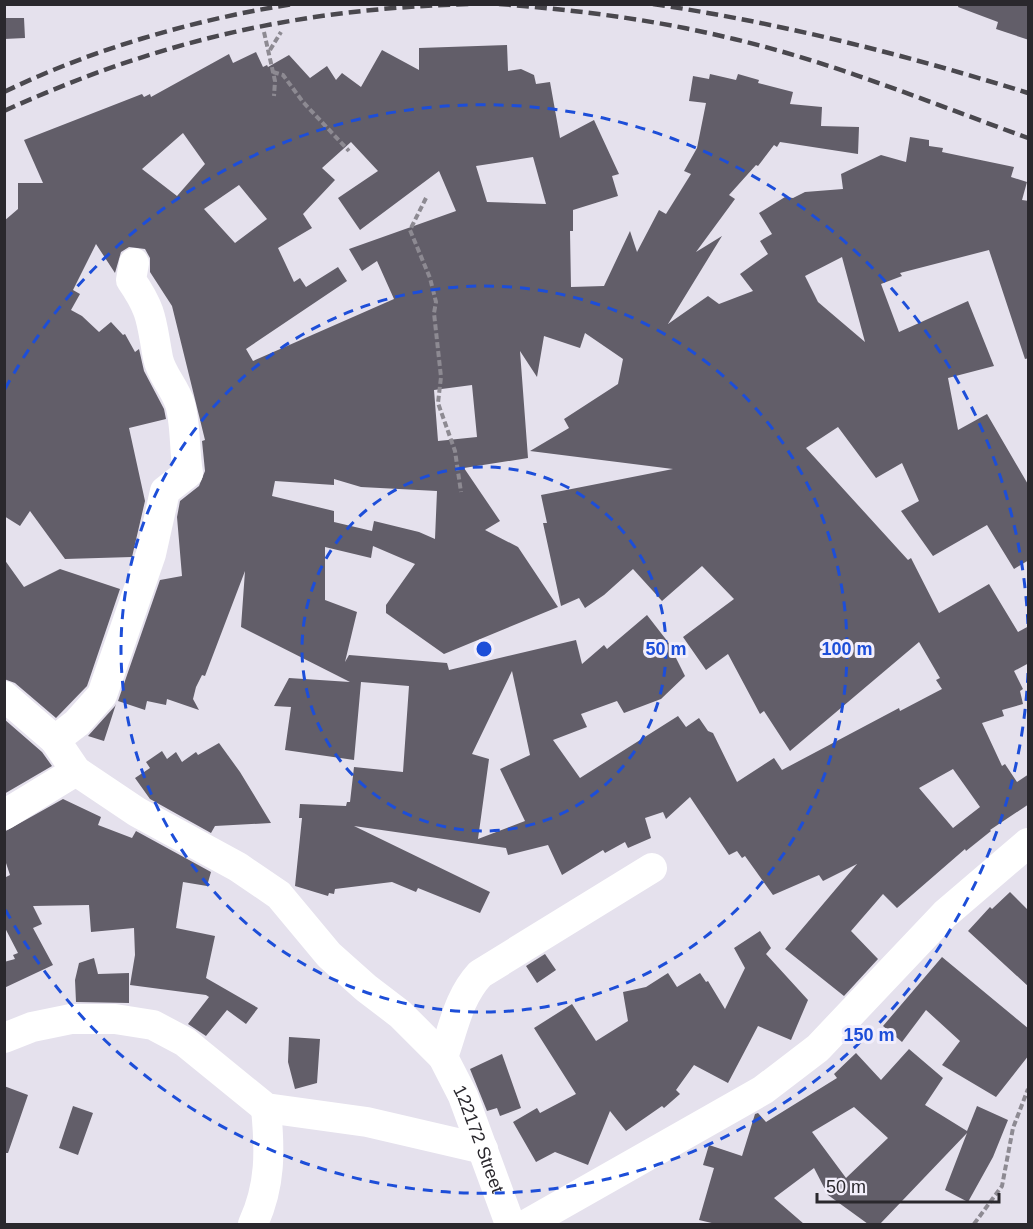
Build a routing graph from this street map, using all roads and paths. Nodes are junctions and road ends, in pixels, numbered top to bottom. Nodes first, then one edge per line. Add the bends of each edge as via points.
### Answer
1 (264, 32) dead end
2 (281, 32) dead end
3 (270, 50) junction
4 (273, 72) junction
5 (274, 96) dead end
6 (350, 151) dead end
7 (426, 198) dead end
8 (134, 263) dead end
9 (461, 492) dead end
10 (4, 696) edge
11 (55, 740) junction
12 (76, 771) junction
13 (4, 815) edge
14 (1029, 843) edge
15 (652, 868) dead end
16 (4, 1038) edge
17 (443, 1057) junction
18 (1029, 1089) edge
19 (266, 1108) junction
20 (483, 1149) junction
21 (253, 1224) edge
22 (510, 1224) edge
23 (527, 1224) edge
24 (974, 1224) edge

1 - 3 path
2 - 3 path
3 - 4 path
4 - 5 path
4 - 6 path via 283,75
7 - 9 path via 410,230 436,302 441,377 438,403 455,451
8 - 11 street via 130,280 149,308 158,360 185,421 182,429 188,473 165,491 151,554 102,695
10 - 11 street
11 - 12 street
12 - 13 street
12 - 17 street, 122172 Street via 136,812 238,867 279,895 329,954 400,1014
14 - 23 street via 945,914 841,1025 800,1062 763,1090
15 - 17 street via 480,974 459,1004
16 - 19 street via 71,1019 115,1019 153,1025 185,1042
17 - 20 street, 122172 Street
18 - 24 path via 1013,1128 1002,1186
19 - 20 street via 367,1122
19 - 21 street via 268,1166 264,1200
20 - 22 street, 122172 Street

